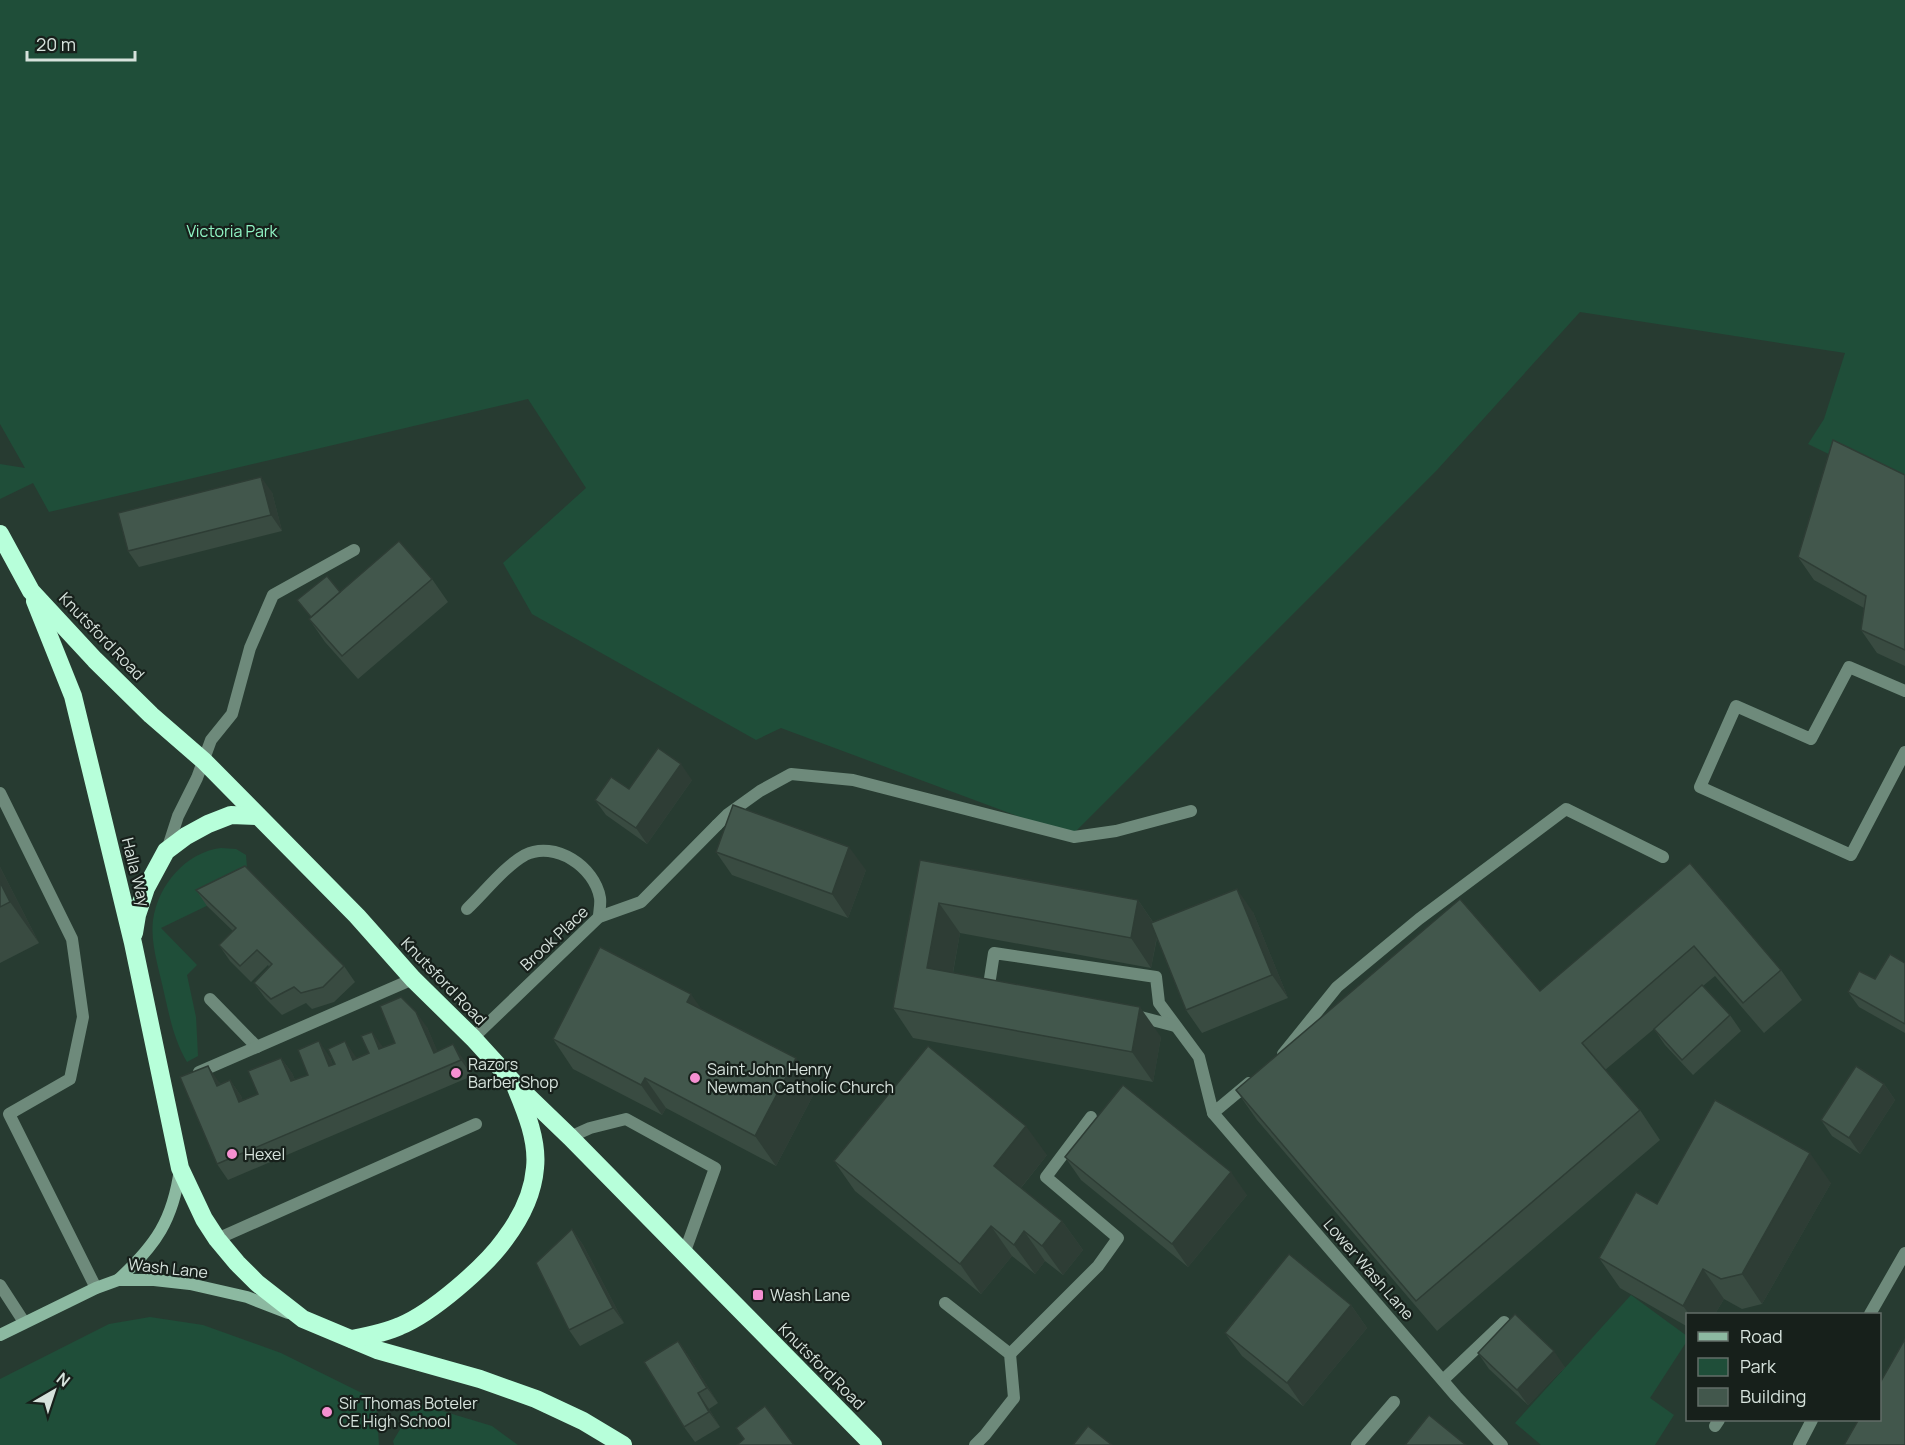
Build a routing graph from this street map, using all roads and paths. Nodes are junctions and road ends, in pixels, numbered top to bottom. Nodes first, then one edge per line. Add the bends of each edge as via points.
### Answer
1 (0, 534) edge
2 (354, 550) dead end
3 (31, 591) junction
4 (1905, 691) edge
5 (1905, 752) edge
6 (204, 761) junction
7 (0, 793) edge
8 (1191, 811) dead end
9 (258, 816) junction
10 (166, 851) junction
11 (1663, 857) dead end
12 (467, 909) dead end
13 (599, 917) junction
14 (133, 944) junction
15 (413, 979) junction
16 (1010, 991) edge
17 (210, 999) dead end
18 (1119, 1013) edge
19 (1174, 1026) junction
20 (473, 1038) junction
21 (257, 1047) junction
22 (1273, 1063) edge
23 (199, 1072) edge
24 (1256, 1077) edge
25 (514, 1084) junction
26 (1213, 1113) junction
27 (4, 1116) edge
28 (1091, 1117) dead end
29 (476, 1124) dead end
30 (570, 1137) junction
31 (180, 1168) junction
32 (217, 1239) junction
33 (1905, 1253) edge
34 (684, 1254) junction
35 (118, 1280) junction
36 (0, 1285) edge
37 (96, 1288) junction
38 (945, 1303) dead end
39 (1871, 1313) edge
40 (303, 1319) junction
41 (24, 1322) junction
42 (1504, 1322) edge
43 (0, 1335) edge
44 (352, 1339) junction
45 (1010, 1354) junction
46 (1443, 1380) junction
47 (1394, 1402) dead end
48 (1811, 1421) edge
49 (623, 1445) edge
50 (873, 1445) edge
51 (975, 1445) edge
52 (1357, 1445) edge
53 (1502, 1445) edge
54 (1799, 1445) edge

1 - 3 highway, Knutsford Road
2 - 6 street via 273,595 250,648 232,714 211,740
3 - 6 highway, Knutsford Road via 95,660
3 - 14 highway, Halla Way via 73,696
4 - 5 street via 1849,667 1812,739 1736,706 1700,787 1851,855
6 - 9 highway, Knutsford Road
6 - 10 street
7 - 27 street via 72,939 83,1017 70,1079
8 - 13 street, Brook Place via 1116,831 1074,837 853,780 791,774 728,814 641,902
9 - 10 highway via 231,815 186,836
9 - 15 highway, Knutsford Road
10 - 14 highway via 136,915
11 - 22 street via 1566,809 1419,919 1337,987
12 - 13 street via 526,854 550,851 576,861 595,884 600,898
13 - 20 street, Brook Place
14 - 31 highway, Halla Way
15 - 20 highway, Knutsford Road
15 - 21 street
16 - 19 street via 989,985 994,953 1156,977 1159,1003
17 - 21 street
18 - 19 street
19 - 26 street via 1199,1057
20 - 25 highway, Knutsford Road
21 - 23 street
24 - 26 street
25 - 30 highway, Knutsford Road
25 - 44 highway via 534,1145 535,1167 519,1217 476,1270 425,1312 402,1325
26 - 46 street, Lower Wash Lane
27 - 37 street
28 - 45 street via 1046,1177 1118,1238 1098,1266
29 - 32 street
30 - 34 highway, Knutsford Road
30 - 34 street via 626,1119 715,1168
31 - 32 highway, Halla Way
31 - 35 street, Halla Way via 164,1228
32 - 40 highway via 257,1283
33 - 39 street
34 - 50 highway, Knutsford Road
35 - 37 street, Wash Lane
35 - 40 street, Wash Lane via 190,1284 247,1297
36 - 41 street
37 - 41 street, Wash Lane
38 - 45 street
40 - 44 highway
41 - 43 street, Wash Lane
42 - 46 street
44 - 49 highway via 376,1350 536,1399 583,1420
45 - 51 street via 1014,1398
46 - 53 street, Lower Wash Lane
47 - 52 street
48 - 54 street

